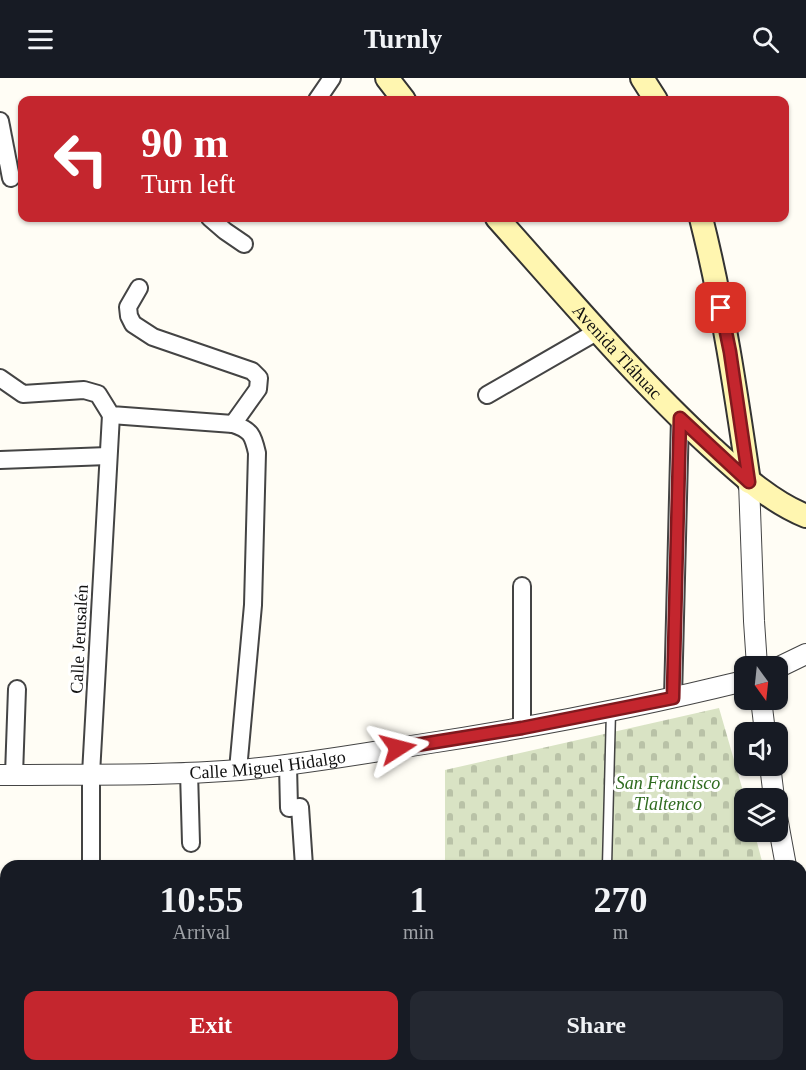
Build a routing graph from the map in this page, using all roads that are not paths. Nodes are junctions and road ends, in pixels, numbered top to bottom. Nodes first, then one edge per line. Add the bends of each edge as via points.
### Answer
1 (332, 78) edge
2 (387, 78) edge
3 (642, 78) edge
4 (319, 96) edge
5 (401, 96) edge
6 (653, 96) edge
7 (0, 122) edge
8 (11, 178) dead end
9 (501, 222) edge
10 (701, 222) edge
11 (230, 224) edge
12 (244, 244) dead end
13 (139, 288) dead end
14 (598, 331) junction
15 (0, 378) edge
16 (488, 394) dead end
17 (111, 415) junction
18 (680, 418) junction
19 (233, 424) junction
20 (108, 456) junction
21 (0, 460) edge
22 (749, 482) junction
23 (806, 516) edge
24 (522, 586) dead end
25 (806, 654) edge
26 (756, 656) edge
27 (788, 663) edge
28 (734, 683) edge
29 (17, 689) dead end
30 (673, 698) junction
31 (611, 711) junction
32 (522, 728) junction
33 (288, 765) junction
34 (238, 770) junction
35 (189, 772) junction
36 (92, 774) junction
37 (7, 775) edge
38 (782, 842) edge
39 (191, 843) dead end
40 (92, 860) edge
41 (304, 860) edge
42 (607, 860) edge
43 (785, 860) edge

1 - 4 street
2 - 5 main road
3 - 6 main road
7 - 8 street
9 - 14 main road, Avenida Tláhuac
10 - 22 main road via 730,352
11 - 12 street
13 - 19 street via 128,307 133,324 153,338 252,371 259,378 258,389
14 - 16 street
14 - 18 main road, Avenida Tláhuac
15 - 17 street via 23,394 84,390 98,394
17 - 19 street
17 - 20 street, Calle Jerusalén
18 - 22 main road, Avenida Tláhuac
18 - 30 street
19 - 34 street via 247,429 257,453 254,605
20 - 21 street
20 - 36 street, Calle Jerusalén
22 - 23 main road, Avenida Tláhuac
22 - 26 street
24 - 32 street
25 - 27 street
28 - 30 street, Calle Miguel Hidalgo
29 - 37 street
30 - 31 street, Calle Miguel Hidalgo
31 - 32 street, Calle Miguel Hidalgo
31 - 42 lane
32 - 33 street, Calle Miguel Hidalgo
33 - 34 street, Calle Miguel Hidalgo
33 - 41 street via 289,808 300,807
34 - 35 street, Calle Miguel Hidalgo
35 - 36 street, Calle Miguel Hidalgo
35 - 39 street
36 - 37 street, Calle Miguel Hidalgo
36 - 40 street, Calle Jerusalén
38 - 43 street

